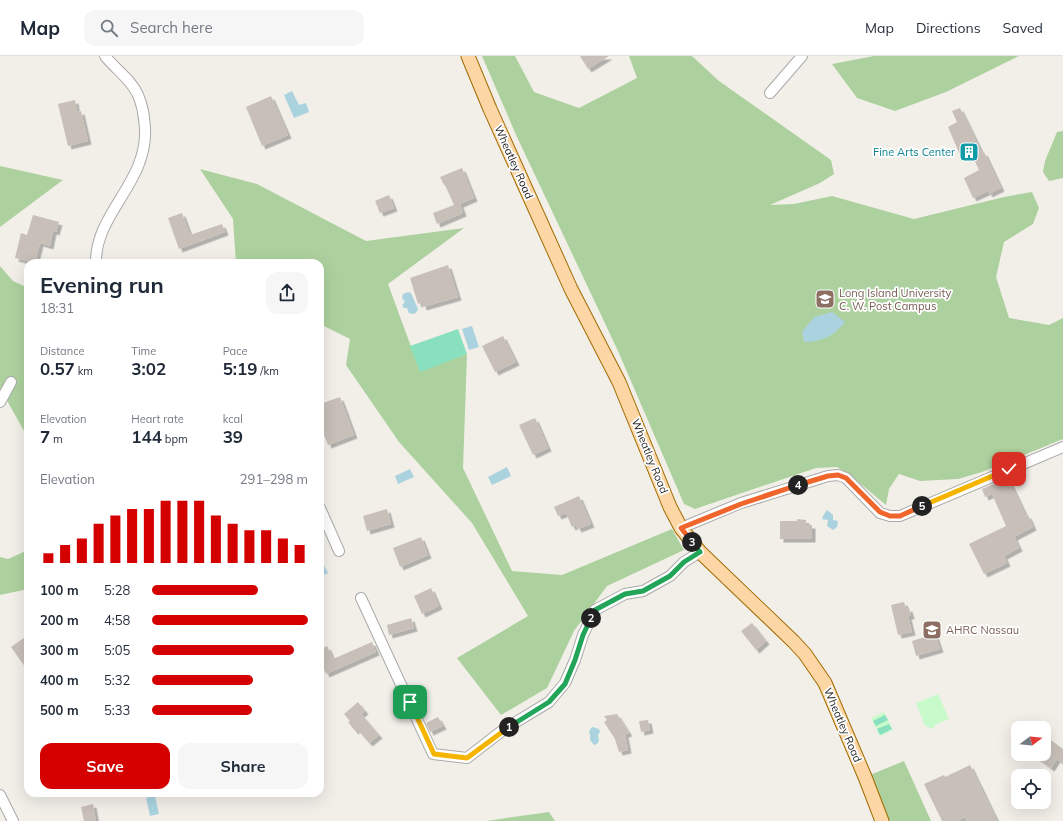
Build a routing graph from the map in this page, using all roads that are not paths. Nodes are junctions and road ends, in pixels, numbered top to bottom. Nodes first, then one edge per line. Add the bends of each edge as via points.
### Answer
1 (105, 56) edge
2 (468, 56) edge
3 (802, 56) edge
4 (770, 92) dead end
5 (96, 259) edge
6 (11, 382) dead end
7 (0, 402) edge
8 (1063, 447) edge
9 (324, 517) edge
10 (681, 528) junction
11 (339, 551) dead end
12 (700, 552) junction
13 (361, 598) dead end
14 (0, 795) edge
15 (13, 821) edge
16 (882, 821) edge

1 - 5 street via 126,77 138,95 144,112 145,133 139,166 105,225 98,242
2 - 10 main road, Wheatley Road via 572,289 619,382
3 - 4 street
6 - 7 street
8 - 10 street via 900,516 880,512 846,478 838,475 741,504
9 - 11 street
10 - 12 main road, Wheatley Road
12 - 13 street via 684,562 670,576 643,591 625,594 595,610 565,684 549,702 503,730 467,758 434,754
12 - 16 main road, Wheatley Road via 794,642 825,683
14 - 15 street

